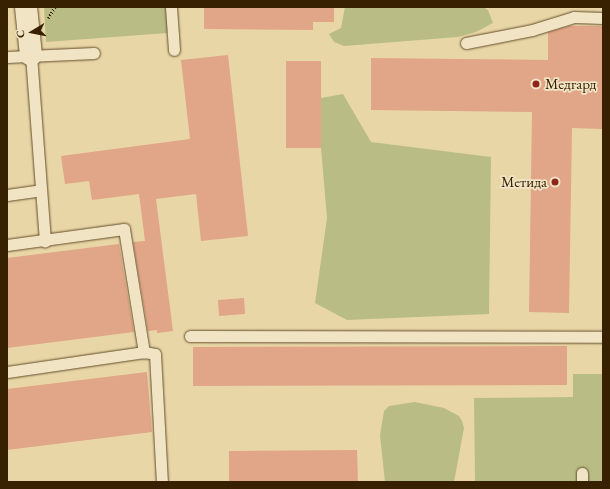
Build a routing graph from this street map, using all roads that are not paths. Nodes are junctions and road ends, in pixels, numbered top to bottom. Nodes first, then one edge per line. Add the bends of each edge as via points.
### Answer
1 (26, 7) edge
2 (171, 7) edge
3 (603, 18) edge
4 (466, 43) dead end
5 (174, 50) dead end
6 (94, 53) dead end
7 (31, 55) junction
8 (7, 57) edge
9 (41, 190) junction
10 (7, 195) edge
11 (45, 241) junction
12 (7, 246) edge
13 (190, 336) dead end
14 (603, 337) edge
15 (144, 352) junction
16 (7, 372) edge
17 (162, 482) edge

1 - 7 street
2 - 5 lane
3 - 4 lane via 574,17 532,30
6 - 7 lane
7 - 8 lane
7 - 9 lane
9 - 10 lane
9 - 11 lane
11 - 12 lane
11 - 15 lane via 124,229
13 - 14 lane
15 - 16 lane
15 - 17 lane via 155,354

